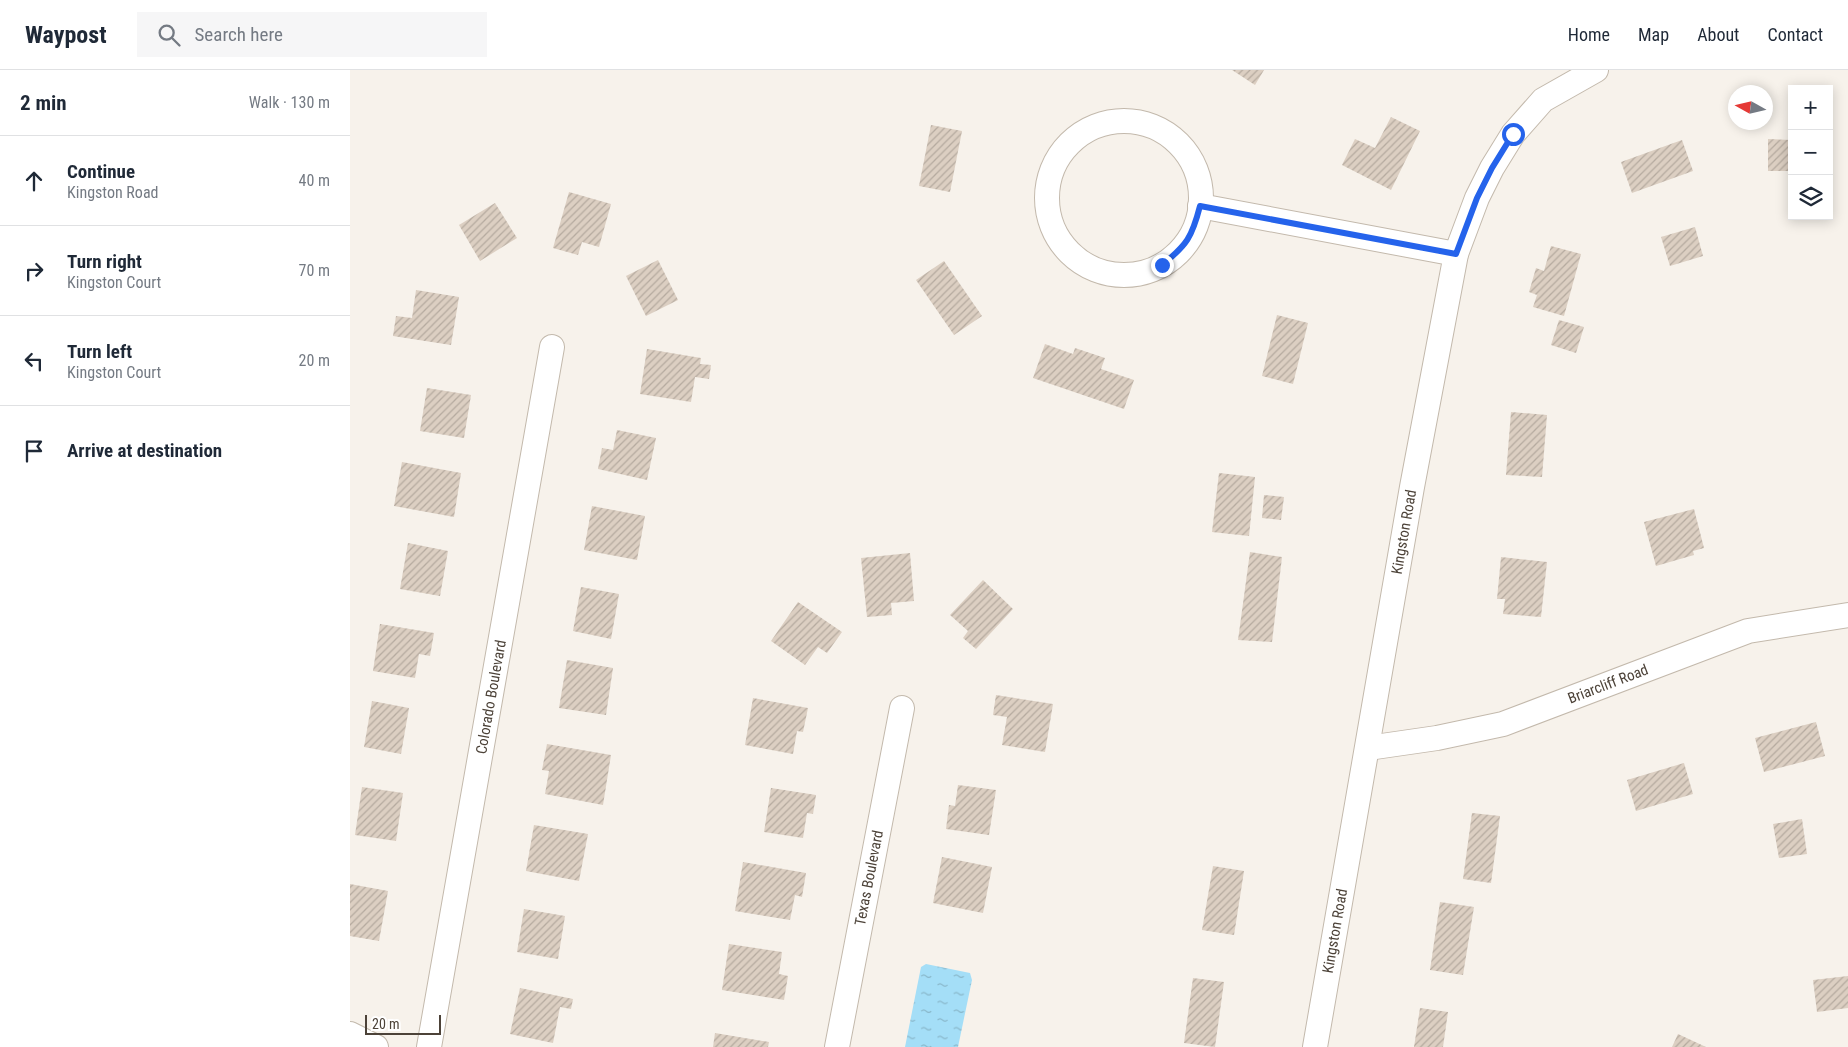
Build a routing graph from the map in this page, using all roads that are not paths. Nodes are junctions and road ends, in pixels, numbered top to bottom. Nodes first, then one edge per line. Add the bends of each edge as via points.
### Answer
1 (1596, 70) edge
2 (1200, 206) junction
3 (1456, 254) junction
4 (552, 347) dead end
5 (1848, 615) edge
6 (902, 708) dead end
7 (1368, 748) junction
8 (350, 1034) edge
9 (376, 1047) edge
10 (429, 1047) edge
11 (837, 1047) edge
12 (1315, 1047) edge

1 - 3 street, Kingston Road via 1543,100 1513,134 1477,198
2 - 2 street via 1199,180 1188,155 1170,136 1146,124 1120,120 1094,126 1072,140 1056,161 1047,187 1048,213 1056,236 1071,255 1092,268 1115,275 1139,274 1162,265 1181,250 1194,230
2 - 3 street
3 - 7 street, Kingston Road
4 - 10 street, Colorado Boulevard
5 - 7 street, Briarcliff Road via 1748,631 1503,724
6 - 11 street, Texas Boulevard
7 - 12 street, Kingston Road
8 - 9 street

